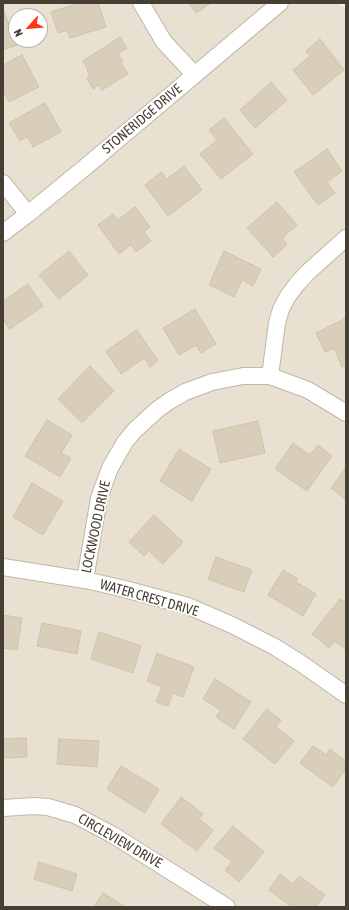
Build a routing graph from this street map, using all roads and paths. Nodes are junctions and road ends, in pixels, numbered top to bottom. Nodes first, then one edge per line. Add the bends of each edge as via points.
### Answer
1 (141, 3) edge
2 (280, 3) edge
3 (194, 74) junction
4 (3, 184) edge
5 (28, 214) junction
6 (3, 233) edge
7 (346, 238) edge
8 (270, 376) junction
9 (346, 413) edge
10 (3, 567) edge
11 (85, 580) junction
12 (346, 695) edge
13 (3, 808) edge
14 (227, 907) edge

1 - 3 street via 164,42
2 - 3 street, STONERIDGE DRIVE
3 - 5 street, STONERIDGE DRIVE
4 - 5 street
5 - 6 street, STONERIDGE DRIVE
7 - 8 street via 307,273 288,296 277,323
8 - 9 street, LOCKWOOD DRIVE via 308,390
8 - 11 street, LOCKWOOD DRIVE via 243,376 198,386 171,400 134,430 117,454 104,482
10 - 11 street, WATER CREST DRIVE
11 - 12 street, WATER CREST DRIVE via 188,606 232,625 297,660
13 - 14 street, CIRCLEVIEW DRIVE via 48,807 75,815 113,835

